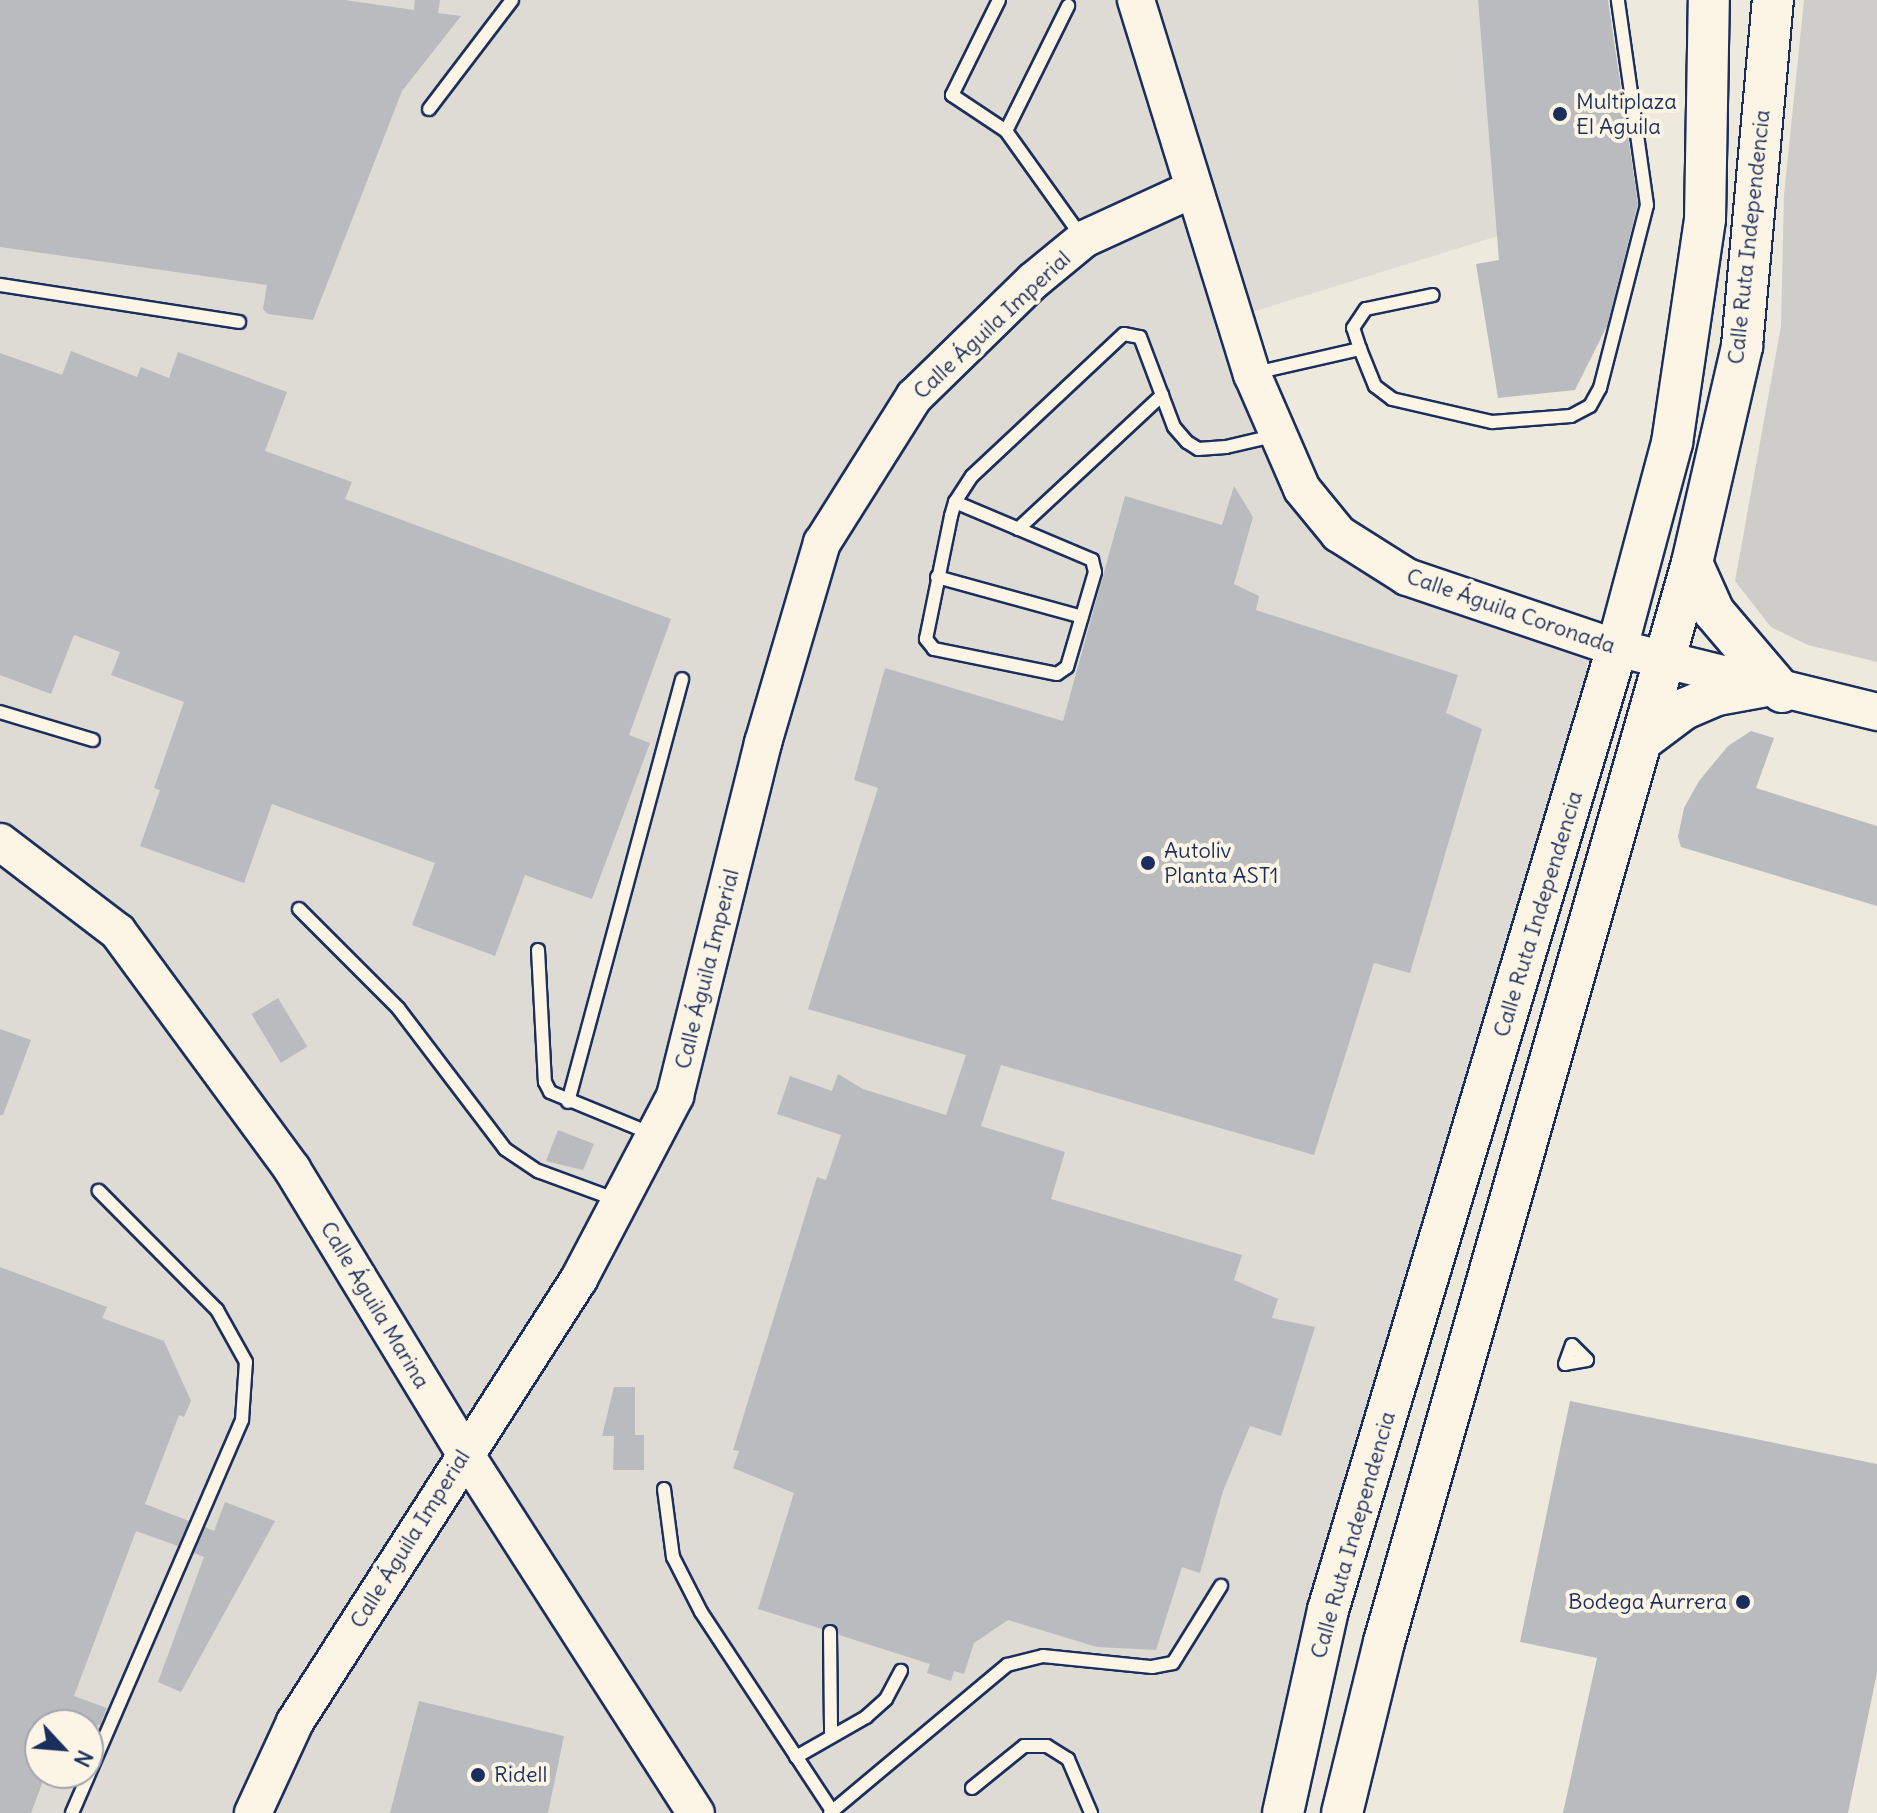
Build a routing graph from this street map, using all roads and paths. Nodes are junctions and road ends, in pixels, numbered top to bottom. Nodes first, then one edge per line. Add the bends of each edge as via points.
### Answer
1 (512, 0) edge
2 (999, 0) edge
3 (1136, 0) edge
4 (1618, 0) edge
5 (1709, 0) edge
6 (1773, 0) edge
7 (1068, 6) dead end
8 (429, 109) dead end
9 (1006, 131) junction
10 (1191, 190) junction
11 (1084, 239) junction
12 (0, 285) edge
13 (1433, 295) dead end
14 (239, 322) dead end
15 (1360, 349) junction
16 (1252, 374) junction
17 (1162, 395) junction
18 (1279, 434) junction
19 (955, 502) junction
20 (1018, 529) junction
21 (1692, 563) junction
22 (937, 577) junction
23 (1082, 617) junction
24 (1617, 648) junction
25 (1667, 663) junction
26 (682, 679) dead end
27 (1772, 689) junction
28 (0, 712) edge
29 (1877, 712) edge
30 (1644, 739) junction
31 (93, 740) dead end
32 (0, 842) edge
33 (299, 909) dead end
34 (538, 950) dead end
35 (568, 1102) junction
36 (655, 1135) junction
37 (99, 1191) dead end
38 (620, 1202) junction
39 (1572, 1345) joint
40 (464, 1452) junction
41 (664, 1489) dead end
42 (1221, 1586) dead end
43 (830, 1632) dead end
44 (901, 1671) dead end
45 (831, 1734) junction
46 (796, 1757) junction
47 (972, 1788) dead end
48 (831, 1812) edge
49 (72, 1813) edge
50 (253, 1813) edge
51 (696, 1813) edge
52 (1091, 1813) edge
53 (1283, 1813) edge
54 (1342, 1813) edge

1 - 8 lane
2 - 9 lane via 952,95
3 - 10 street, Calle Águila Coronada
4 - 15 lane via 1647,205 1600,388 1590,406 1571,416 1492,422 1392,399 1375,386
5 - 24 main road, Calle Ruta Independencia via 1711,127 1692,331 1672,443
6 - 21 main road, Calle Ruta Independencia via 1742,346
7 - 9 lane
9 - 11 lane
10 - 11 street, Calle Águila Imperial
10 - 16 street, Calle Águila Coronada
11 - 36 street, Calle Águila Imperial via 914,397 822,543 763,743 675,1096
12 - 14 lane
13 - 15 lane via 1366,309 1353,328
15 - 16 lane
16 - 18 street, Calle Águila Coronada
17 - 18 lane via 1174,427 1198,449
17 - 19 lane via 1140,337 1124,334 972,476
17 - 20 lane
18 - 24 street, Calle Águila Coronada via 1302,489 1339,534 1395,570
19 - 20 lane
19 - 22 lane
20 - 23 lane via 1092,560 1095,572
21 - 25 main road, Calle Ruta Independencia
21 - 27 main road via 1714,612
22 - 23 lane
22 - 23 lane via 924,632 934,649 1057,674 1067,667
24 - 25 street, Calle Águila Coronada
24 - 53 main road, Calle Ruta Independencia via 1328,1610
25 - 27 street, Calle Águila Coronada
25 - 30 main road, Calle Ruta Independencia
26 - 35 lane
27 - 29 street, Calle Águila Coronada
27 - 30 main road via 1717,695 1684,709
28 - 31 lane
30 - 54 main road, Calle Ruta Independencia via 1440,1444
32 - 40 street, Calle Águila Marina via 118,932 292,1169
33 - 38 lane via 398,1008 505,1149 538,1171
34 - 35 lane via 545,1082 550,1092
35 - 36 lane
36 - 38 street, Calle Águila Imperial
37 - 49 lane via 217,1310 246,1362 242,1420
38 - 40 street, Calle Águila Imperial via 579,1279
39 - 39 lane via 1565,1364 1587,1360
40 - 50 street, Calle Águila Imperial via 295,1722
40 - 51 street, Calle Águila Marina
41 - 46 lane via 673,1557 701,1612
42 - 48 lane via 1173,1663 1152,1667 1043,1656 1007,1665
43 - 45 lane
44 - 45 lane via 886,1699 866,1717
45 - 46 lane
46 - 48 lane
47 - 52 lane via 1024,1746 1047,1746 1068,1759

